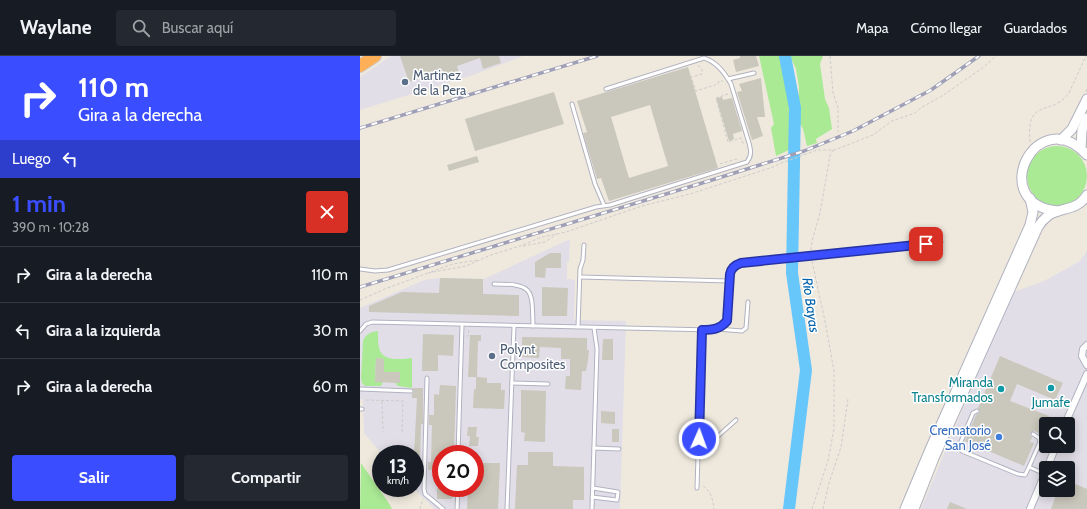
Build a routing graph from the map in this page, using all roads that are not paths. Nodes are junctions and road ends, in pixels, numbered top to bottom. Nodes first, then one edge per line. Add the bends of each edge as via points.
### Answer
1 (368, 58) edge
2 (360, 66) edge
3 (754, 73) dead end
4 (728, 79) junction
5 (606, 89) dead end
6 (1087, 99) edge
7 (572, 104) dead end
8 (1087, 118) edge
9 (1061, 140) junction
10 (1085, 153) edge
11 (1087, 195) edge
12 (1030, 198) junction
13 (604, 205) junction
14 (1060, 211) junction
15 (941, 242) dead end
16 (584, 245) dead end
17 (360, 269) edge
18 (580, 277) junction
19 (730, 281) junction
20 (494, 284) dead end
21 (748, 302) dead end
22 (462, 324) junction
23 (514, 326) junction
24 (533, 326) junction
25 (578, 327) junction
26 (594, 328) junction
27 (717, 329) junction
28 (702, 330) junction
29 (360, 331) edge
30 (1087, 345) edge
31 (1086, 364) edge
32 (1087, 374) edge
33 (427, 378) dead end
34 (512, 383) junction
35 (548, 384) dead end
36 (360, 389) edge
37 (411, 391) dead end
38 (977, 411) dead end
39 (1068, 417) edge
40 (736, 420) dead end
41 (1033, 434) dead end
42 (458, 445) edge
43 (594, 448) junction
44 (618, 449) dead end
45 (698, 454) junction
46 (1029, 468) junction
47 (1039, 470) edge
48 (593, 488) junction
49 (697, 488) dead end
50 (1039, 488) edge
51 (458, 497) edge
52 (592, 498) junction
53 (443, 509) edge
54 (457, 509) edge
55 (507, 509) edge
56 (592, 509) edge
57 (905, 509) edge
58 (914, 509) edge
59 (1030, 509) edge

1 - 2 highway
3 - 4 lane
4 - 5 lane via 716,64 704,58
4 - 13 lane via 751,151 747,162
6 - 9 street via 1075,124
7 - 13 lane via 595,184
8 - 10 street via 1082,130
9 - 10 street
9 - 12 street via 1047,141 1034,149 1026,159 1022,172 1023,186
11 - 14 street via 1074,207
12 - 14 street via 1038,206
12 - 57 street via 1033,212 1030,225
13 - 17 lane via 388,270
14 - 58 street via 1047,216 1038,227 934,458
15 - 19 lane, bridge via 741,263 731,269
16 - 18 lane
18 - 19 lane
18 - 25 lane
19 - 27 lane via 727,321
20 - 24 lane via 519,285 529,292 532,298
21 - 27 lane via 746,328 742,331
22 - 23 lane
22 - 29 lane via 372,322
22 - 42 lane
23 - 24 lane
23 - 34 lane
24 - 25 lane
25 - 26 lane
26 - 28 lane
26 - 43 lane via 597,349
27 - 28 lane
28 - 45 lane
30 - 31 street via 1082,353
31 - 32 street
32 - 39 street
33 - 53 lane via 424,494
34 - 35 lane
34 - 55 lane
36 - 37 lane
38 - 46 lane via 973,413 960,444 962,451 1018,474 1025,475
40 - 45 lane
41 - 46 lane via 1040,442
43 - 44 lane
43 - 48 lane
45 - 49 lane
46 - 47 lane
48 - 52 lane
48 - 52 lane via 618,492 617,500
50 - 59 street
51 - 54 lane
52 - 56 lane

